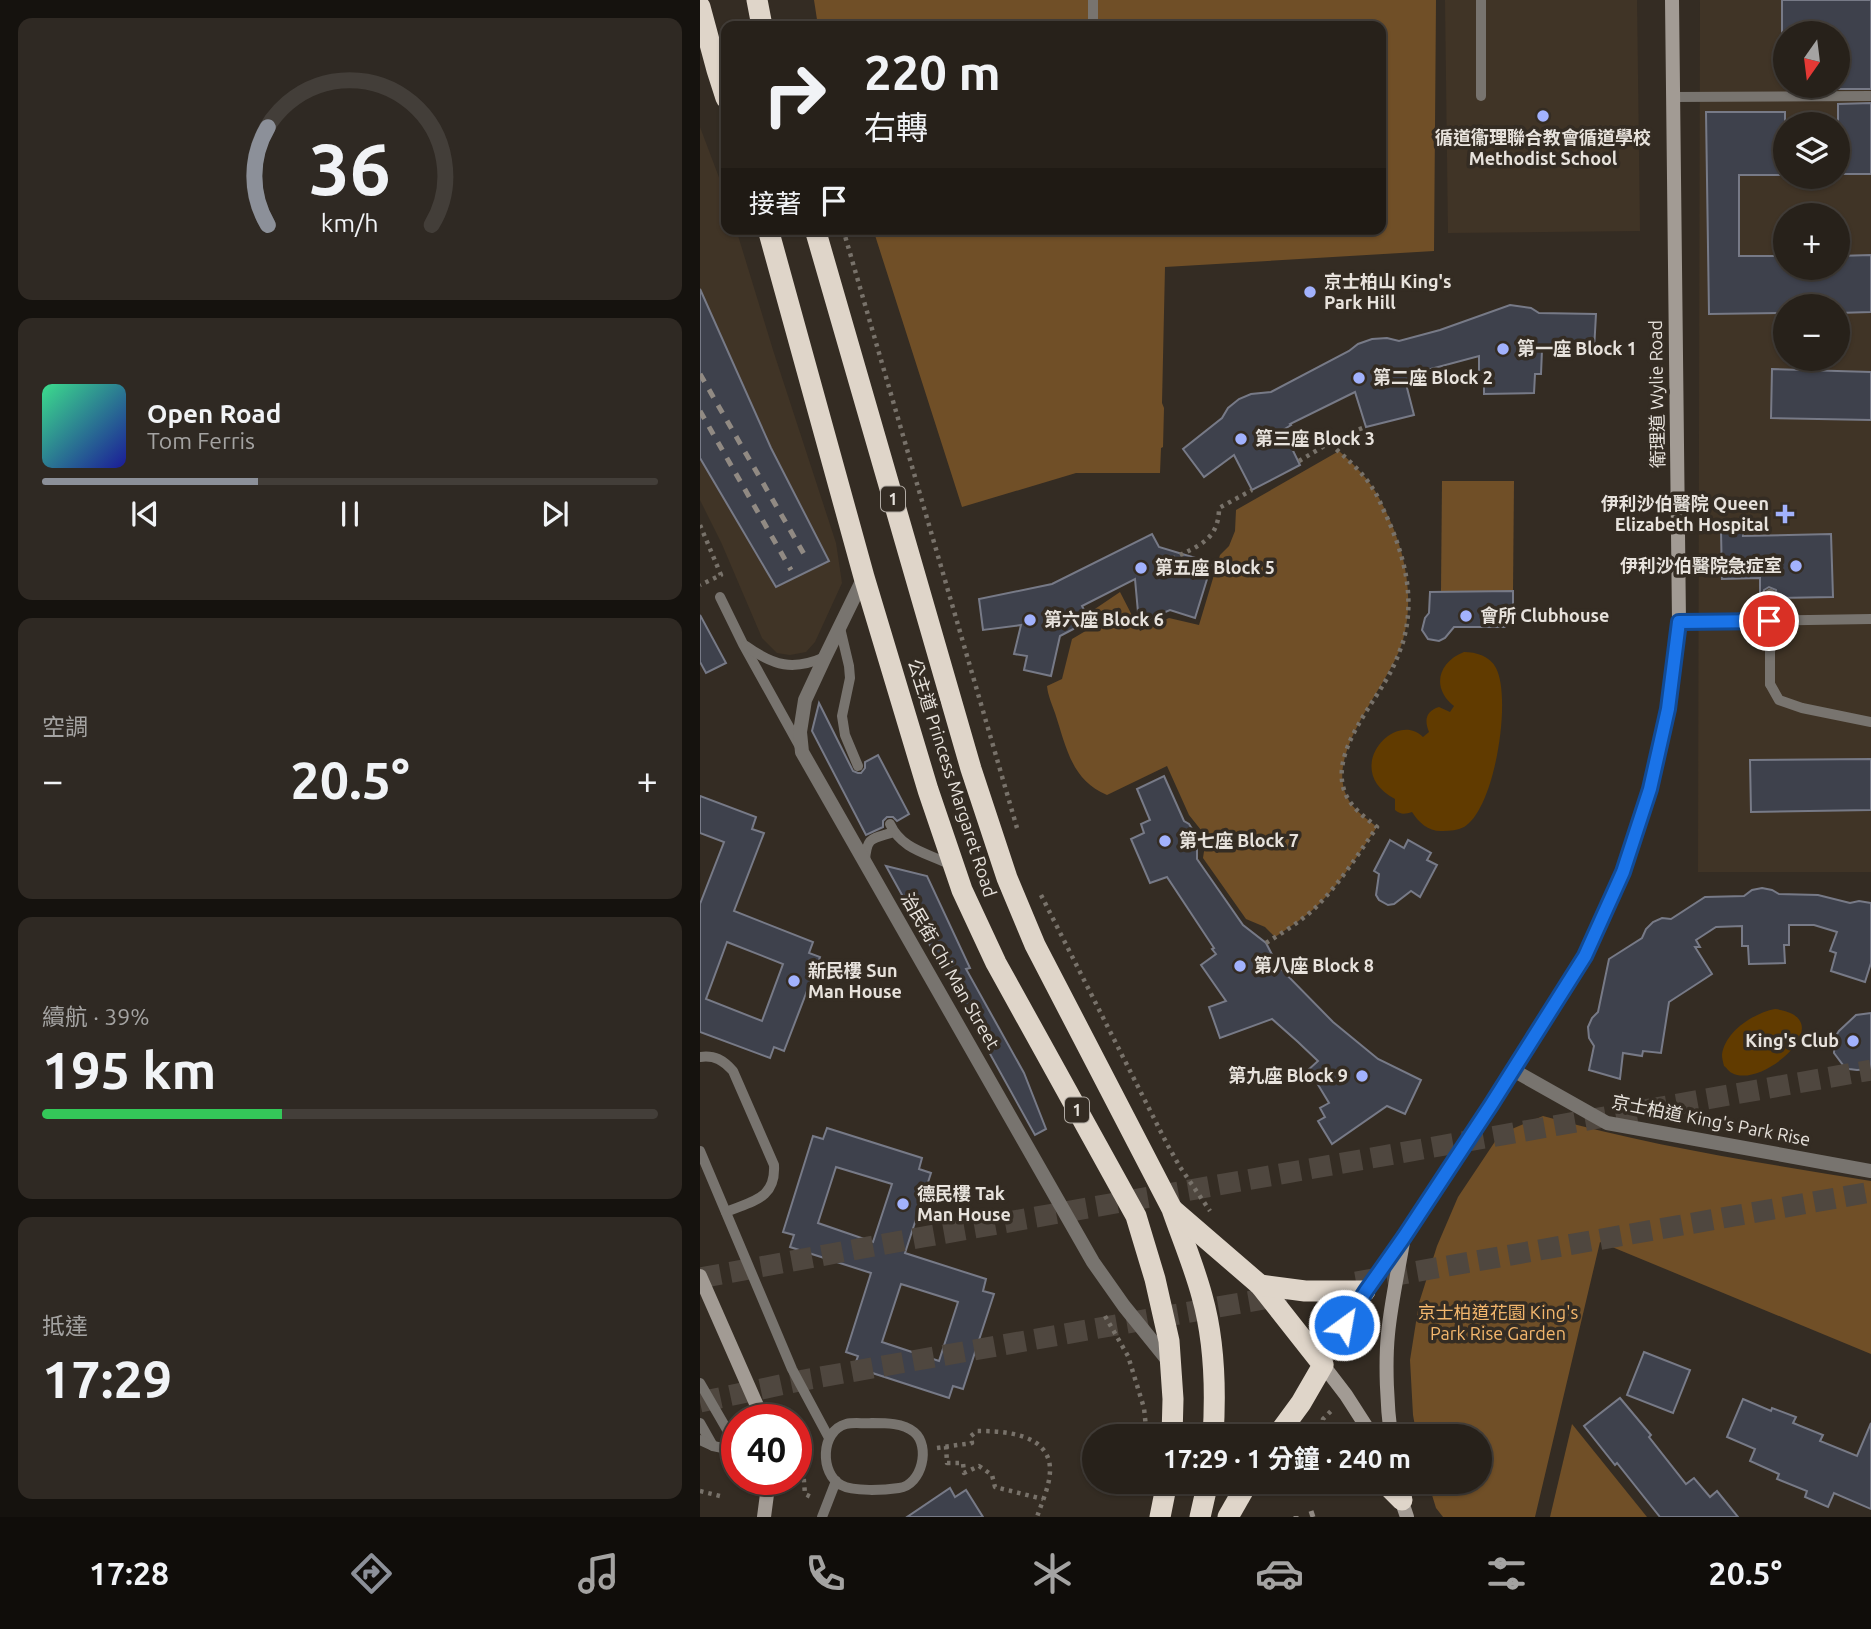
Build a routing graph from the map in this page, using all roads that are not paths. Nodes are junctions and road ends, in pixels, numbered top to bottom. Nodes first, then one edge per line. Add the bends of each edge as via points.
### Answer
1 (757, 0) edge
2 (1093, 0) edge
3 (1481, 0) edge
4 (1672, 0) edge
5 (700, 7) edge
6 (761, 21) edge
7 (1093, 21) edge
8 (721, 82) edge
9 (1481, 96) dead end
10 (1871, 96) edge
11 (1673, 97) junction
12 (770, 235) edge
13 (817, 235) edge
14 (864, 577) junction
15 (1770, 594) dead end
16 (720, 597) dead end
17 (1871, 619) edge
18 (1679, 622) junction
19 (840, 627) junction
20 (743, 644) junction
21 (825, 657) junction
22 (1871, 722) edge
23 (802, 752) junction
24 (858, 766) dead end
25 (865, 860) junction
26 (955, 867) junction
27 (700, 1057) edge
28 (1513, 1070) junction
29 (700, 1151) edge
30 (1871, 1171) edge
31 (1172, 1209) junction
32 (726, 1212) junction
33 (1404, 1237) junction
34 (700, 1276) edge
35 (1260, 1285) junction
36 (1366, 1291) junction
37 (1171, 1364) junction
38 (1323, 1365) junction
39 (700, 1383) edge
40 (756, 1404) edge
41 (721, 1420) edge
42 (700, 1423) edge
43 (1172, 1424) edge
44 (1213, 1424) edge
45 (1286, 1424) edge
46 (1365, 1424) edge
47 (1389, 1424) edge
48 (828, 1438) junction
49 (700, 1440) edge
50 (713, 1446) junction
51 (721, 1447) edge
52 (836, 1481) junction
53 (1165, 1494) edge
54 (1205, 1494) edge
55 (1241, 1494) edge
56 (767, 1495) edge
57 (764, 1517) edge
58 (822, 1517) edge
59 (1160, 1517) edge
60 (1200, 1517) edge
61 (1228, 1517) edge

1 - 6 highway
2 - 7 lane
3 - 9 lane
4 - 11 street, 衛理道 Wylie Road
5 - 8 highway
10 - 11 lane
11 - 18 street, 衛理道 Wylie Road
12 - 14 highway, 公主道 Princess Margaret Road / 1
13 - 31 highway, 公主道 Princess Margaret Road / 1 via 971,769 1007,878 1035,945
14 - 19 street
14 - 26 highway, 公主道 Princess Margaret Road / 1
15 - 22 lane, bridge via 1770,684 1779,700
16 - 20 lane
17 - 18 lane
18 - 28 street, 衛理道 Wylie Road via 1668,709 1650,789 1623,872 1585,956
19 - 21 street
19 - 24 lane via 850,678 842,716
20 - 21 lane via 773,662 792,666
20 - 23 lane
21 - 23 street via 805,700
23 - 25 street, 治民街 Chi Man Street
25 - 26 lane via 869,841 892,828 907,845
25 - 37 street, 治民街 Chi Man Street via 1093,1262
26 - 37 highway, 公主道 Princess Margaret Road / 1 via 996,963 1136,1216 1155,1279
27 - 32 lane via 723,1061 733,1071 774,1165 775,1176 762,1197
28 - 30 street, 京士柏道 King's Park Rise via 1607,1123
28 - 33 street, 衛理道 Wylie Road
29 - 32 lane
31 - 35 highway
31 - 44 highway, 公主道 Princess Margaret Road / 1 via 1203,1298 1214,1365
32 - 48 lane via 792,1369
33 - 36 street, 衛理道 Wylie Road
33 - 47 street via 1388,1333
34 - 40 street
35 - 36 highway
35 - 38 highway
36 - 38 street, 衛理道 Wylie Road
37 - 43 highway, 公主道 Princess Margaret Road / 1
38 - 45 highway
38 - 46 street
39 - 41 lane
42 - 50 lane
48 - 52 lane via 827,1464
48 - 52 lane via 845,1424 889,1423 914,1432 921,1443 920,1470 915,1480 902,1488 850,1489
49 - 50 lane
50 - 51 lane
52 - 58 lane
53 - 59 highway
54 - 60 highway
55 - 61 highway
56 - 57 street

